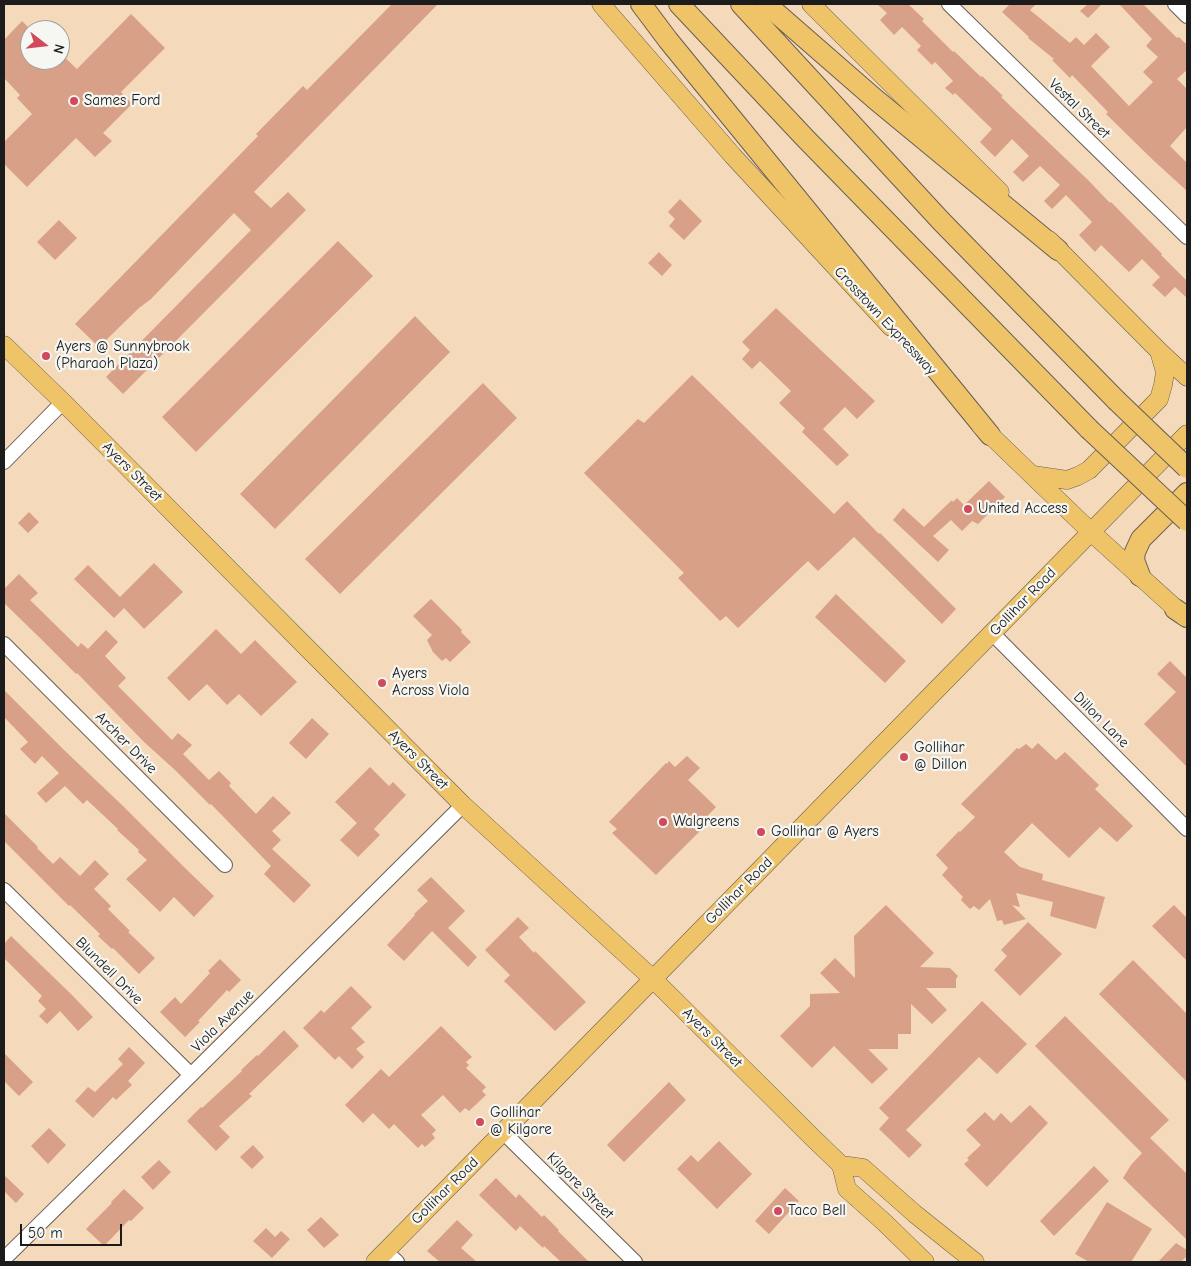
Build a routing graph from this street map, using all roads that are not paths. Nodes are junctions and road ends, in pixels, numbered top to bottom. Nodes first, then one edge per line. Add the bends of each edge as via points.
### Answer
1 (601, 4) edge
2 (640, 4) edge
3 (666, 4) edge
4 (679, 4) edge
5 (741, 4) edge
6 (766, 4) edge
7 (811, 4) edge
8 (949, 4) edge
9 (1175, 4) edge
10 (1187, 16) edge
11 (805, 138) junction
12 (1187, 237) edge
13 (1058, 250) junction
14 (4, 345) edge
15 (1159, 351) junction
16 (1187, 377) edge
17 (63, 402) junction
18 (1187, 434) edge
19 (990, 435) junction
20 (4, 462) edge
21 (1187, 468) edge
22 (1033, 475) junction
23 (1187, 493) edge
24 (1187, 520) edge
25 (1091, 532) junction
26 (1140, 576) junction
27 (1183, 615) edge
28 (993, 634) junction
29 (4, 644) edge
30 (463, 805) junction
31 (1187, 829) edge
32 (225, 865) dead end
33 (4, 890) edge
34 (653, 979) junction
35 (191, 1075) junction
36 (503, 1132) junction
37 (841, 1165) junction
38 (884, 1222) junction
39 (4, 1259) edge
40 (386, 1259) edge
41 (634, 1262) edge
42 (926, 1262) edge
43 (937, 1262) edge
44 (975, 1262) edge

1 - 19 main road, Crosstown Expressway via 733,156
2 - 19 highway
3 - 11 highway
4 - 11 highway
5 - 21 highway, bridge via 942,221 1116,400
6 - 13 highway
7 - 13 main road
8 - 12 street, Vestal Street
9 - 10 street
11 - 24 highway, bridge via 1089,429
13 - 15 main road
14 - 17 main road, Ayers Street
15 - 16 main road
15 - 22 main road via 1165,372 1159,399 1089,470 1067,480
17 - 20 street
17 - 30 main road, Ayers Street
18 - 25 main road, Gollihar Road
19 - 22 main road, Crosstown Expressway
22 - 25 main road, Crosstown Expressway
23 - 26 highway via 1141,539 1134,560
25 - 26 main road, Crosstown Expressway
25 - 28 main road, Gollihar Road
26 - 27 main road, Crosstown Expressway
28 - 31 street, Dillon Lane
28 - 34 main road, Gollihar Road
29 - 32 street, Archer Drive
30 - 34 main road, Ayers Street
30 - 35 street, Viola Avenue
33 - 35 street, Blundell Drive
34 - 36 main road, Gollihar Road
34 - 37 main road, Ayers Street
35 - 39 street, Viola Avenue
36 - 40 main road, Gollihar Road
36 - 41 street, Kilgore Street
37 - 38 main road via 847,1189
37 - 44 main road via 863,1168
38 - 42 main road
38 - 43 main road

